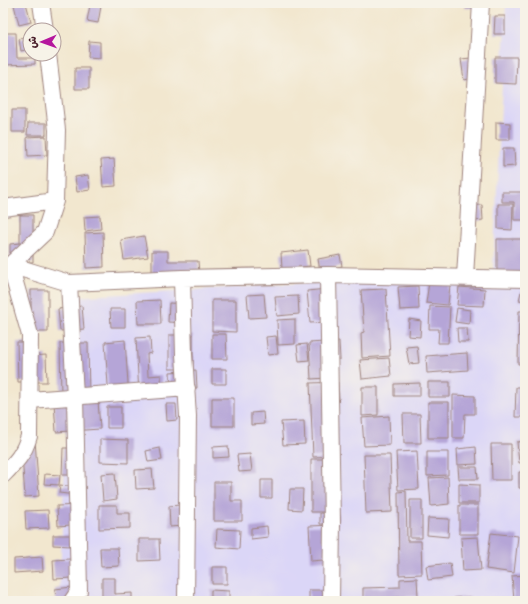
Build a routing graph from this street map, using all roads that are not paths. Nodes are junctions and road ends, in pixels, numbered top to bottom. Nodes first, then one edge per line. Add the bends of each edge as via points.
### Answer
1 (41, 3) edge
2 (481, 3) edge
3 (44, 22) edge
4 (49, 62) edge
5 (55, 201) junction
6 (3, 208) edge
7 (10, 265) junction
8 (328, 275) junction
9 (465, 277) junction
10 (182, 278) junction
11 (525, 279) edge
12 (69, 283) junction
13 (187, 388) junction
14 (75, 397) junction
15 (30, 400) junction
16 (3, 475) edge
17 (72, 601) edge
18 (186, 601) edge
19 (331, 601) edge

1 - 3 street
2 - 9 street
4 - 5 street via 57,130
5 - 6 street
5 - 7 street via 45,232
7 - 12 street
7 - 15 street via 30,335
8 - 9 street
8 - 10 street
8 - 19 street
9 - 11 street
10 - 12 street
10 - 13 street
12 - 14 street
13 - 14 street
13 - 18 street
14 - 15 street
14 - 17 street via 79,591
15 - 16 street via 30,436 26,448

